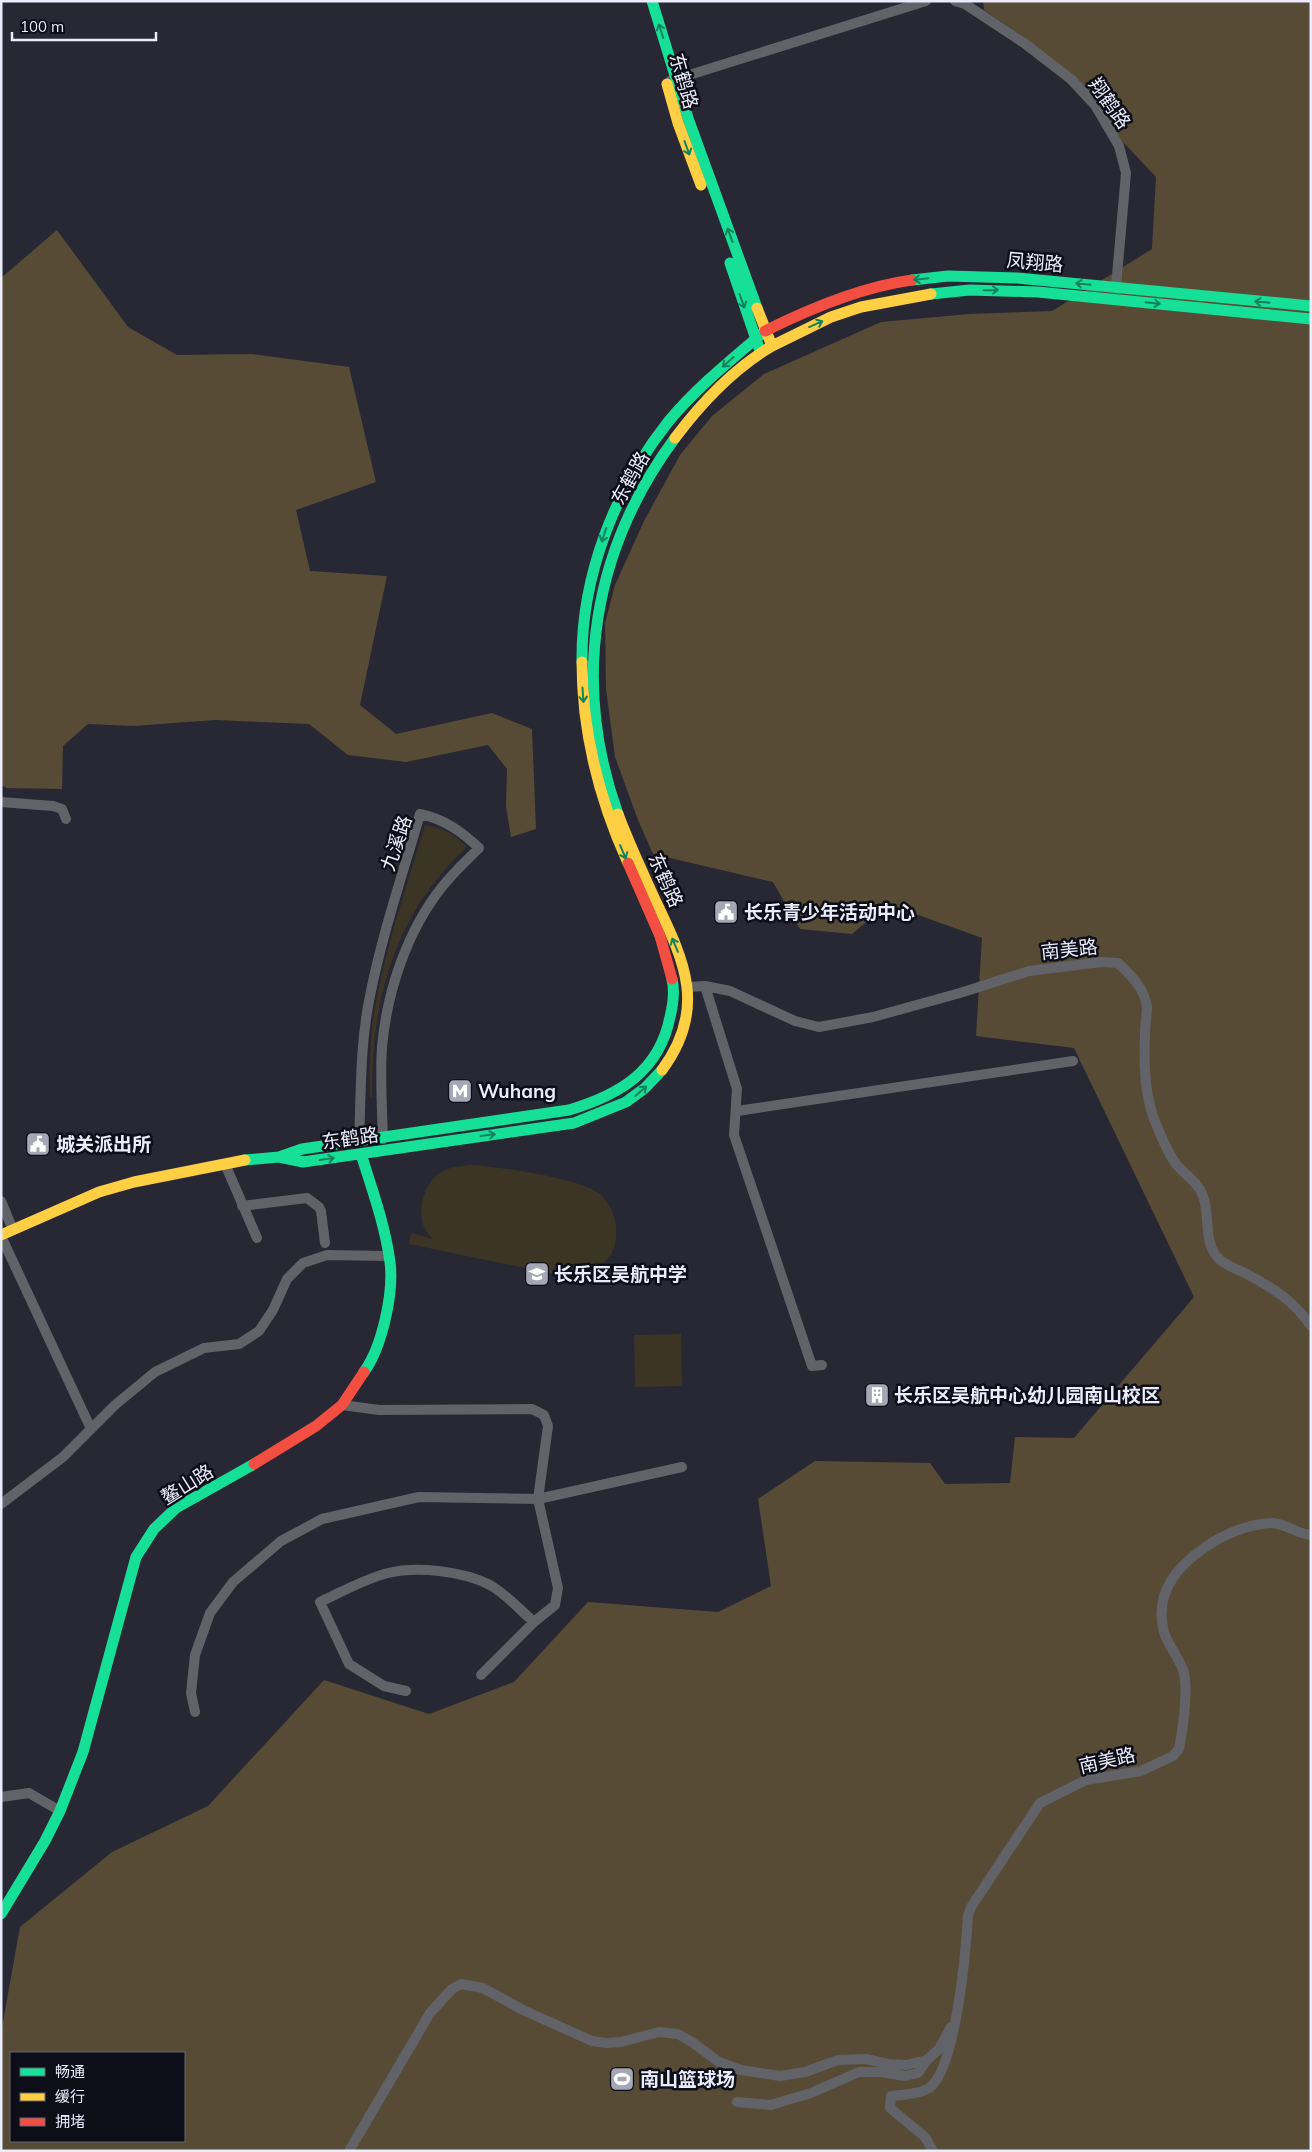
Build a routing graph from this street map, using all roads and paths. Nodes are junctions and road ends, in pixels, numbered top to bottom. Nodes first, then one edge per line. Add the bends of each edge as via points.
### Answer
1 (642, 1) edge
2 (652, 1) edge
3 (926, 1) edge
4 (955, 1) edge
5 (672, 80) junction
6 (684, 122) junction
7 (1116, 287) junction
8 (1311, 306) edge
9 (1311, 319) edge
10 (765, 330) junction
11 (755, 339) junction
12 (772, 346) junction
13 (762, 352) junction
14 (1, 802) edge
15 (66, 819) dead end
16 (705, 986) junction
17 (688, 987) junction
18 (1074, 1061) dead end
19 (737, 1111) junction
20 (383, 1138) junction
21 (359, 1142) junction
22 (361, 1154) junction
23 (279, 1157) junction
24 (225, 1164) junction
25 (1, 1201) edge
26 (242, 1206) junction
27 (13, 1230) junction
28 (1, 1235) edge
29 (257, 1238) dead end
30 (325, 1243) dead end
31 (388, 1256) junction
32 (1311, 1326) edge
33 (822, 1365) dead end
34 (342, 1405) junction
35 (91, 1429) junction
36 (682, 1467) dead end
37 (538, 1498) junction
38 (1, 1504) edge
39 (1311, 1535) edge
40 (534, 1622) junction
41 (481, 1675) dead end
42 (406, 1691) dead end
43 (195, 1712) dead end
44 (1, 1797) edge
45 (60, 1811) junction
46 (1, 1914) edge
47 (955, 2018) junction
48 (927, 2060) junction
49 (736, 2102) dead end
50 (349, 2151) edge
51 (933, 2151) edge

1 - 5 main road, 东鹤路
5 -> 2 main road, 东鹤路
3 - 5 street
4 - 7 street, 翔鹤路 via 965,4 1024,43 1072,80 1095,105 1119,146 1126,173
5 - 6 main road, 东鹤路
10 -> 6 main road, 东鹤路
6 -> 11 main road, 东鹤路
8 -> 7 main road, 凤翔路
7 -> 10 main road, 凤翔路 via 993,276 905,281 854,293
12 -> 9 main road, 凤翔路 via 831,317 861,307 970,290 1038,292
10 - 11 main road, 东鹤路
10 - 12 main road, 东鹤路
11 - 13 main road, 东鹤路
11 -> 20 main road, 东鹤路 via 689,398 645,456 607,526 596,561 583,630 582,687 591,760 609,819 652,916 673,979 671,1022 663,1044 645,1071 623,1088 592,1104 545,1115
12 - 13 main road, 东鹤路
17 -> 13 main road, 东鹤路 via 678,952 623,826 607,775 593,693 594,630 610,562 661,457 709,397
14 - 15 street via 53,806 62,809
16 - 17 street, 南美路
16 - 19 street via 737,1089
16 - 32 street, 南美路 via 730,991 795,1021 819,1027 873,1017 1029,971 1101,962 1118,963 1142,990 1147,1006 1144,1056 1147,1095 1153,1116 1169,1153 1203,1195 1208,1239 1213,1251 1221,1261 1278,1291 1301,1311
22 -> 17 main road, 东鹤路 via 574,1123 612,1109 633,1098 674,1051 685,1021
18 - 19 street
19 - 33 street via 734,1135 740,1154 812,1366
20 - 21 main road, 东鹤路
20 - 21 street, 九溪路 via 382,1046 394,984 423,915 441,888 479,848 447,823 420,814 368,1002 363,1038
21 - 23 main road, 东鹤路 via 302,1149
23 -> 22 main road, 东鹤路 via 304,1162
22 - 31 main road, 鳌山路 via 377,1204
23 - 24 main road, 东鹤路
24 - 26 street
24 - 27 main road, 东鹤路 via 108,1190
25 - 27 street
26 - 29 street
26 - 30 street via 307,1198 319,1207
27 - 28 main road, 东鹤路
28 - 35 street
31 - 34 main road, 鳌山路 via 387,1314 367,1368
31 - 35 street via 327,1255 303,1264 287,1279 259,1331 239,1344 204,1348 155,1372
34 - 37 street via 379,1410 532,1409 544,1415 548,1426
34 - 45 main road, 鳌山路 via 316,1426 176,1508 154,1529 136,1557 83,1752
35 - 38 street via 63,1457
36 - 37 street
37 - 40 street via 558,1588 555,1605
37 - 43 street via 419,1497 322,1519 281,1541 233,1582 210,1613 196,1655 191,1693
39 - 47 street, 南美路 via 1273,1523 1258,1524 1210,1544 1177,1570 1168,1586 1162,1619 1164,1632 1184,1673 1179,1749 1173,1756 1141,1771 1086,1780 1040,1803 971,1907
40 - 41 street
40 - 42 street via 483,1582 467,1575 422,1570 389,1573 320,1602 349,1664 384,1686
44 - 45 street via 29,1793
45 - 46 main road, 鳌山路
47 - 48 street via 939,2049
47 - 51 street, 南美路 via 947,2057 936,2080 929,2088 891,2096 890,2101 890,2108 925,2137
48 - 49 street via 918,2073 905,2076 859,2072 811,2093 771,2104
48 - 50 street via 906,2065 853,2058 805,2072 780,2076 758,2074 719,2062 678,2034 659,2032 621,2042 592,2041 482,1988 461,1984 430,2013

